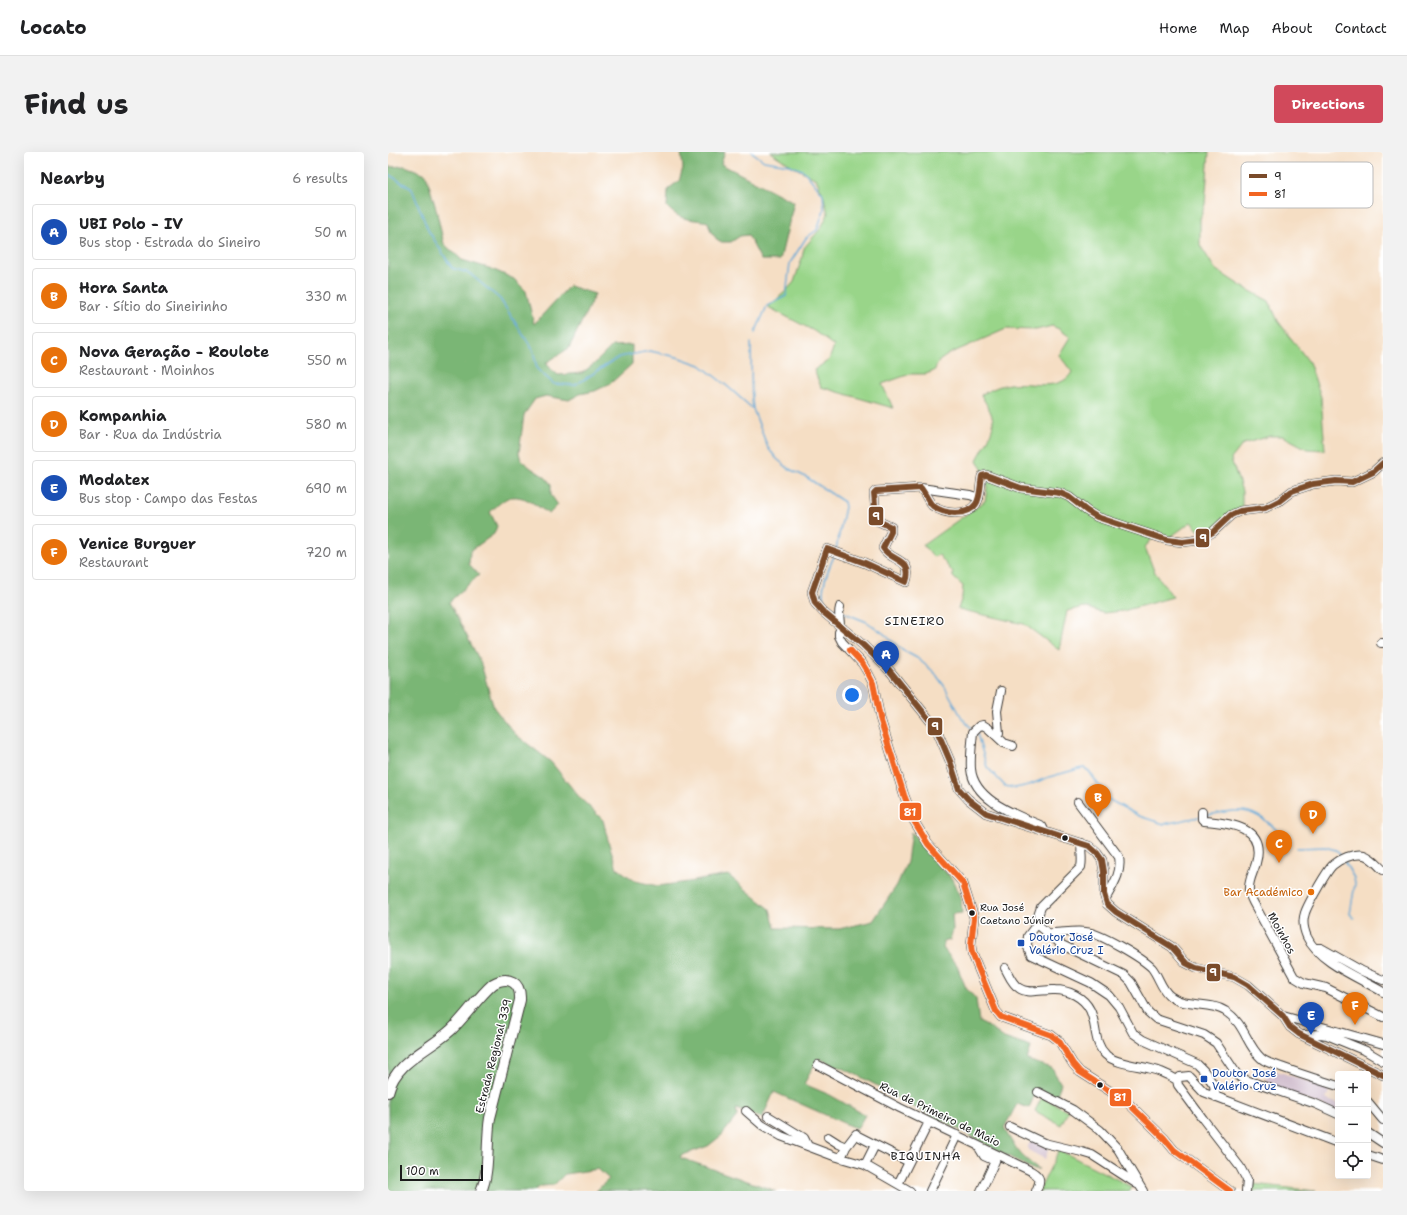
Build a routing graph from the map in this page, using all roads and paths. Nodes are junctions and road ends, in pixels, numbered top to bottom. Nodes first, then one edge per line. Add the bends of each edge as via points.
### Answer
1 (1383, 463) edge
2 (921, 488) junction
3 (979, 498) junction
4 (839, 610) dead end
5 (841, 626) junction
6 (1001, 691) dead end
7 (996, 735) junction
8 (1013, 746) dead end
9 (1078, 802) dead end
10 (1202, 815) dead end
11 (1046, 832) junction
12 (1082, 843) junction
13 (1383, 870) edge
14 (1106, 898) junction
15 (1037, 924) junction
16 (1047, 933) junction
17 (1316, 948) junction
18 (1005, 968) dead end
19 (1383, 980) edge
20 (1383, 992) edge
21 (1283, 1016) junction
22 (1383, 1017) edge
23 (1302, 1035) junction
24 (1383, 1044) edge
25 (1383, 1061) edge
26 (818, 1064) dead end
27 (1383, 1076) edge
28 (1177, 1080) junction
29 (1335, 1085) edge
30 (388, 1092) edge
31 (1038, 1092) dead end
32 (1216, 1097) junction
33 (1371, 1106) edge
34 (746, 1111) dead end
35 (1335, 1113) edge
36 (768, 1116) dead end
37 (1383, 1120) edge
38 (928, 1122) junction
39 (1010, 1127) dead end
40 (1371, 1134) edge
41 (957, 1135) junction
42 (828, 1137) dead end
43 (1335, 1142) edge
44 (1383, 1143) edge
45 (875, 1145) junction
46 (808, 1146) junction
47 (978, 1146) junction
48 (846, 1147) junction
49 (1371, 1155) edge
50 (841, 1158) junction
51 (1383, 1160) edge
52 (909, 1162) junction
53 (865, 1165) junction
54 (898, 1184) junction
55 (1142, 1188) edge
56 (481, 1191) edge
57 (910, 1191) edge
58 (930, 1191) edge
59 (980, 1191) edge
60 (1036, 1191) edge
61 (1230, 1191) edge
62 (1246, 1191) edge

1 - 3 street via 1373,472 1352,482 1313,484 1292,491 1265,508 1240,511 1199,540 1183,542 1167,540 1097,517 1060,493 1021,488 986,474 982,476
2 - 3 street
2 - 3 street via 933,506 944,511 959,513 971,510
2 - 5 street via 874,493 878,521 891,527 883,548 885,552 903,562 907,569 906,582 827,549 812,592 815,603
4 - 5 street
5 - 11 street via 890,671 936,728 959,789 968,799 986,813
5 - 61 street via 839,636 842,642 862,663 872,683 880,718 914,821 928,844 963,883 974,918 972,953 996,1011 1059,1041 1080,1072 1127,1102 1174,1150
6 - 7 street via 997,711 999,733
7 - 8 street via 1004,743
7 - 11 street via 983,725 975,730 971,768 977,787 990,800 1042,826
9 - 14 street via 1119,857 1118,874
10 - 22 street, Moinhos via 1204,821 1230,823 1256,838 1258,854 1249,888 1252,902 1294,977 1304,983 1326,988
11 - 12 street
12 - 14 street via 1097,852 1102,860
12 - 15 street via 1081,867 1041,907
13 - 17 street via 1363,855 1349,856 1332,866 1305,913 1303,925 1307,938
14 - 21 street via 1107,904 1116,912 1172,947 1186,963 1234,977 1248,985
15 - 16 street
15 - 32 street via 1028,936 1026,945 1031,954 1091,983 1109,995 1119,1007 1133,1033 1142,1040 1196,1064 1214,1085
16 - 29 street via 1078,931 1098,935 1152,968 1170,996 1178,1001 1224,1009 1240,1024 1262,1059
16 - 35 street via 1062,945 1124,975 1131,982 1148,1012 1156,1019 1204,1035 1216,1043 1238,1076
17 - 19 street via 1321,948
17 - 20 street via 1334,965
18 - 28 street via 1019,989 1066,992 1084,1001 1092,1011 1102,1052 1108,1057 1161,1072
21 - 23 street via 1290,1027
21 - 24 street
23 - 25 street via 1327,1035
23 - 27 street
26 - 38 street, Rua de Primeiro de Maio
28 - 32 street via 1189,1076 1204,1092
28 - 62 street via 1203,1120 1240,1167 1247,1180
30 - 56 main road, Estrada Regional 339 via 398,1071 451,1030 493,984 505,980 517,986 520,990 520,1000 490,1118 486,1171
31 - 55 street via 1073,1110 1100,1130 1118,1149
32 - 43 street
33 - 37 street
34 - 46 street via 762,1125 781,1136
36 - 46 street via 804,1138
38 - 41 street, Rua de Primeiro de Maio
38 - 52 street
39 - 55 street via 1044,1143 1092,1155
40 - 44 street
41 - 47 street, Rua de Primeiro de Maio
41 - 58 street
42 - 48 street
45 - 48 street via 857,1135
45 - 52 street
45 - 53 street
46 - 50 street
47 - 59 street via 984,1156 995,1161
47 - 60 street, Rua de Primeiro de Maio via 1037,1175 1040,1183
48 - 50 street
49 - 51 street
50 - 53 street
52 - 54 street
53 - 54 street
54 - 57 street

